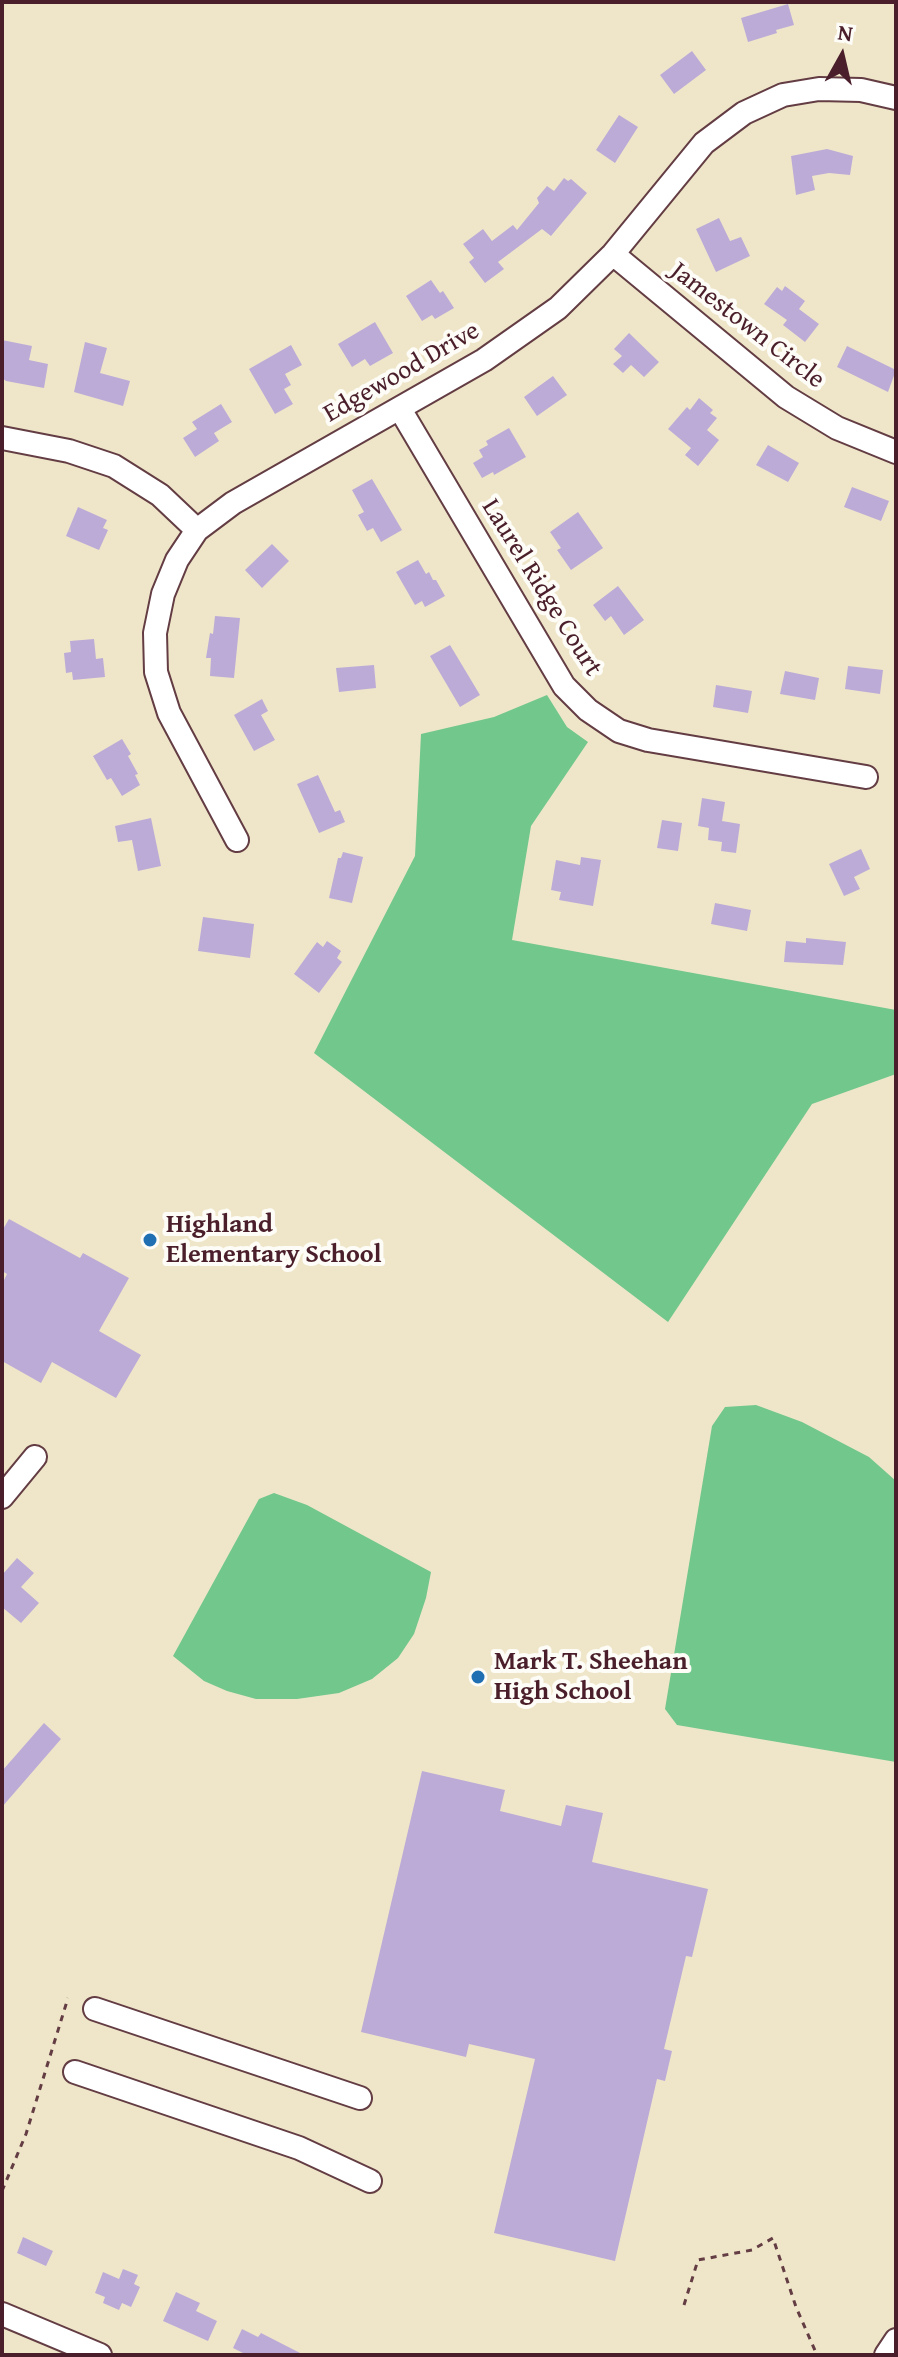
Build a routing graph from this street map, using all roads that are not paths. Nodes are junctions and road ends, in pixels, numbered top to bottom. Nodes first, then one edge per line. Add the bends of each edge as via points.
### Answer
1 (896, 98) edge
2 (613, 254) junction
3 (400, 409) junction
4 (2, 438) edge
5 (896, 452) edge
6 (197, 530) junction
7 (866, 777) dead end
8 (237, 840) dead end
9 (35, 1457) dead end
10 (2, 1497) edge
11 (95, 2009) dead end
12 (75, 2072) dead end
13 (360, 2098) dead end
14 (370, 2181) dead end
15 (2, 2314) edge
16 (896, 2340) edge
17 (100, 2355) edge
18 (886, 2355) edge

1 - 2 street, Edgewood Drive via 819,89 783,95 744,113 704,143
2 - 3 street, Edgewood Drive via 558,308
2 - 5 street, Jamestown Circle via 786,397 837,428
3 - 6 street, Edgewood Drive via 233,503
3 - 7 street, Laurel Ridge Court via 564,686 588,710 619,731 648,740
4 - 6 street via 114,466 160,495
6 - 8 street, Edgewood Drive via 163,594 155,633 156,672 169,713
9 - 10 street
11 - 13 street
12 - 14 street via 299,2148
15 - 17 street
16 - 18 street

